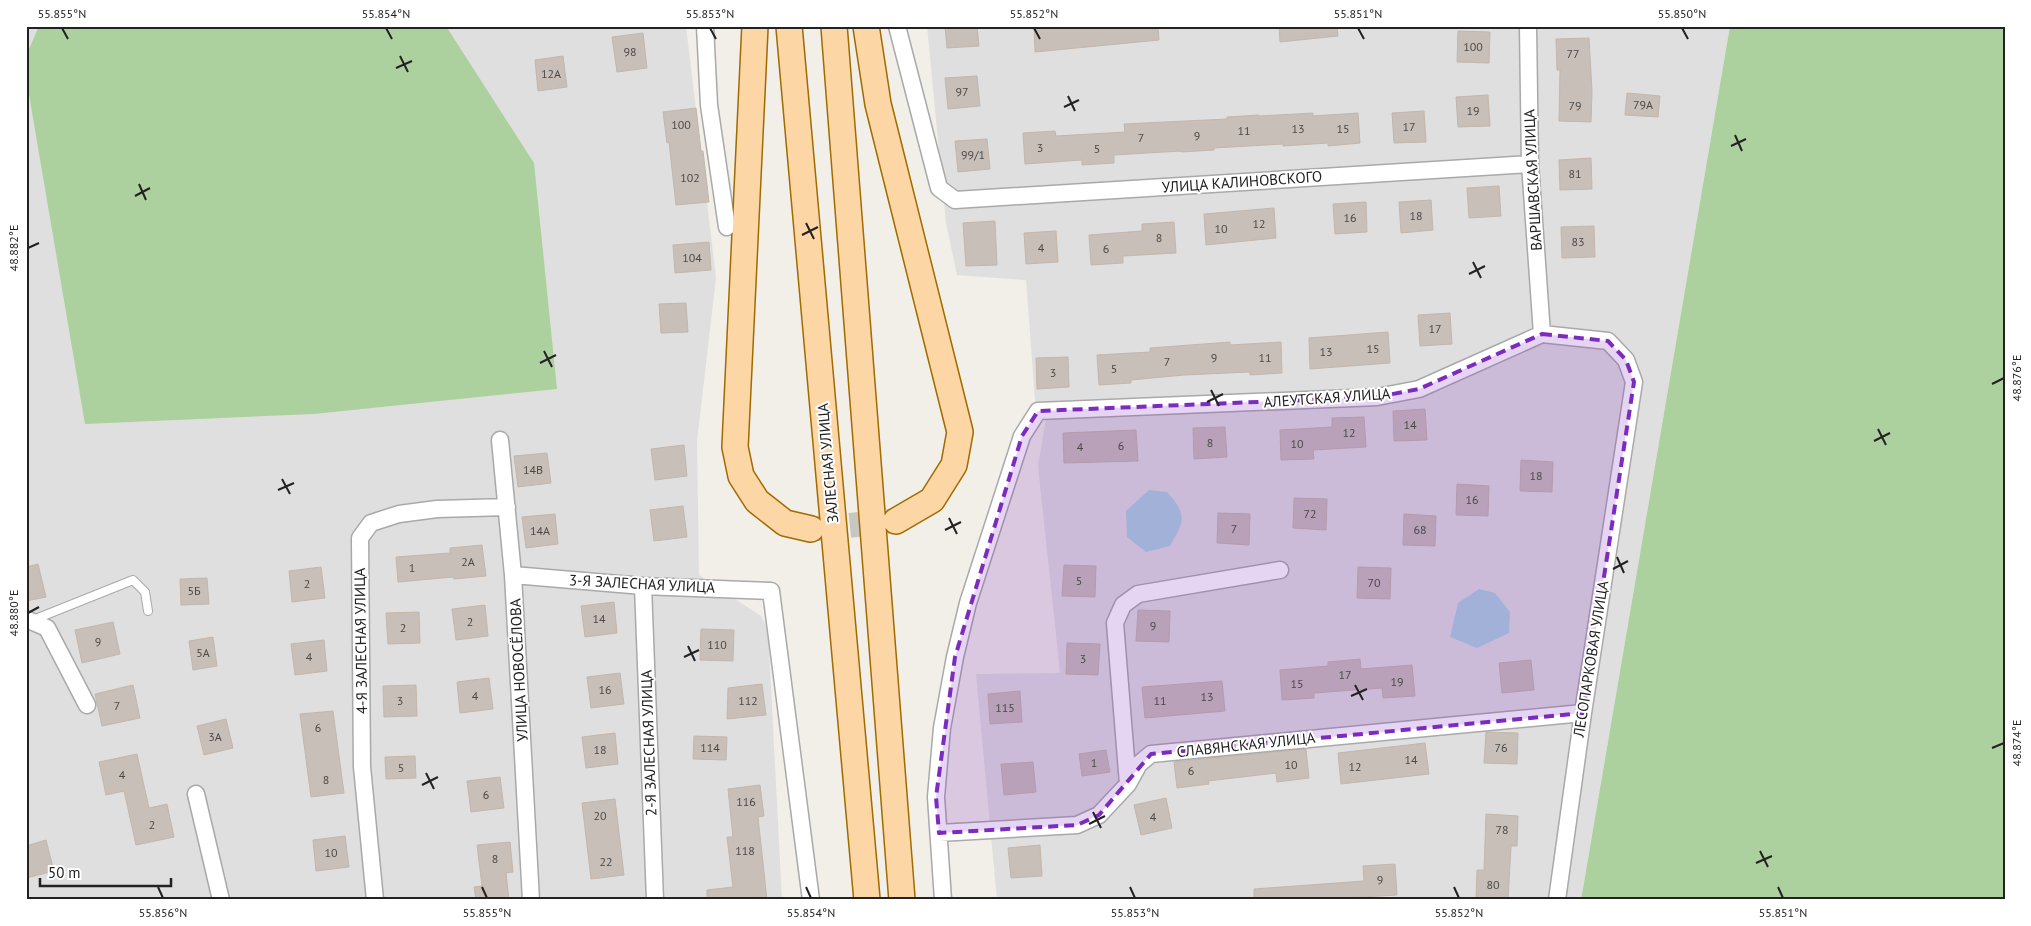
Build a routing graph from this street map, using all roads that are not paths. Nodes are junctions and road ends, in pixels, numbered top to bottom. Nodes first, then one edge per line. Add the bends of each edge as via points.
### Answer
1 (705, 26) edge
2 (754, 26) edge
3 (788, 26) edge
4 (834, 26) edge
5 (866, 26) edge
6 (897, 26) edge
7 (1528, 26) edge
8 (1530, 164) junction
9 (727, 227) dead end
10 (1542, 334) junction
11 (500, 440) dead end
12 (507, 507) junction
13 (896, 521) tunnel mouth
14 (811, 529) tunnel mouth
15 (1280, 570) dead end
16 (514, 575) junction
17 (643, 586) junction
18 (148, 611) dead end
19 (28, 620) edge
20 (86, 704) dead end
21 (1583, 712) junction
22 (1128, 784) junction
23 (196, 794) dead end
24 (939, 833) junction
25 (221, 900) edge
26 (375, 900) edge
27 (531, 900) edge
28 (654, 900) edge
29 (811, 900) edge
30 (867, 900) edge
31 (902, 900) edge
32 (943, 900) edge
33 (1557, 900) edge

1 - 9 street via 709,105
2 - 14 main road via 734,447 741,476 757,501 785,523
3 - 30 main road, ЗАЛЕСНАЯ УЛИЦА
4 - 31 main road
5 - 13 main road via 878,104 960,432 954,465 932,500
6 - 8 street, УЛИЦА КАЛИНОВСКОГО via 939,188 955,200
7 - 8 street, ВАРШАВСКАЯ УЛИЦА
8 - 10 street, ВАРШАВСКАЯ УЛИЦА
10 - 21 street, ЛЕСОПАРКОВАЯ УЛИЦА via 1608,341 1626,360 1634,382
10 - 24 street, АЛЕУТСКАЯ УЛИЦА via 1419,389 1377,397 1038,411 1022,436 968,602 954,657 942,728 936,797
11 - 12 street, УЛИЦА НОВОСЁЛОВА
12 - 16 street, УЛИЦА НОВОСЁЛОВА
12 - 26 street, 4-Я ЗАЛЕСНАЯ УЛИЦА via 437,509 399,514 371,523 360,538 362,768
15 - 22 street via 1138,594 1123,605 1115,623
16 - 17 street, 3-Я ЗАЛЕСНАЯ УЛИЦА
16 - 27 street, УЛИЦА НОВОСЁЛОВА
17 - 28 street, 2-Я ЗАЛЕСНАЯ УЛИЦА
17 - 29 street, 3-Я ЗАЛЕСНАЯ УЛИЦА via 770,591
18 - 19 lane via 145,592 133,580
19 - 20 street via 47,628
21 - 22 street, СЛАВЯНСКАЯ УЛИЦА via 1151,754 1139,764
21 - 33 street, ЛЕСОПАРКОВАЯ УЛИЦА
22 - 24 street, СЛАВЯНСКАЯ УЛИЦА via 1099,815 1077,826
23 - 25 street
24 - 32 street

